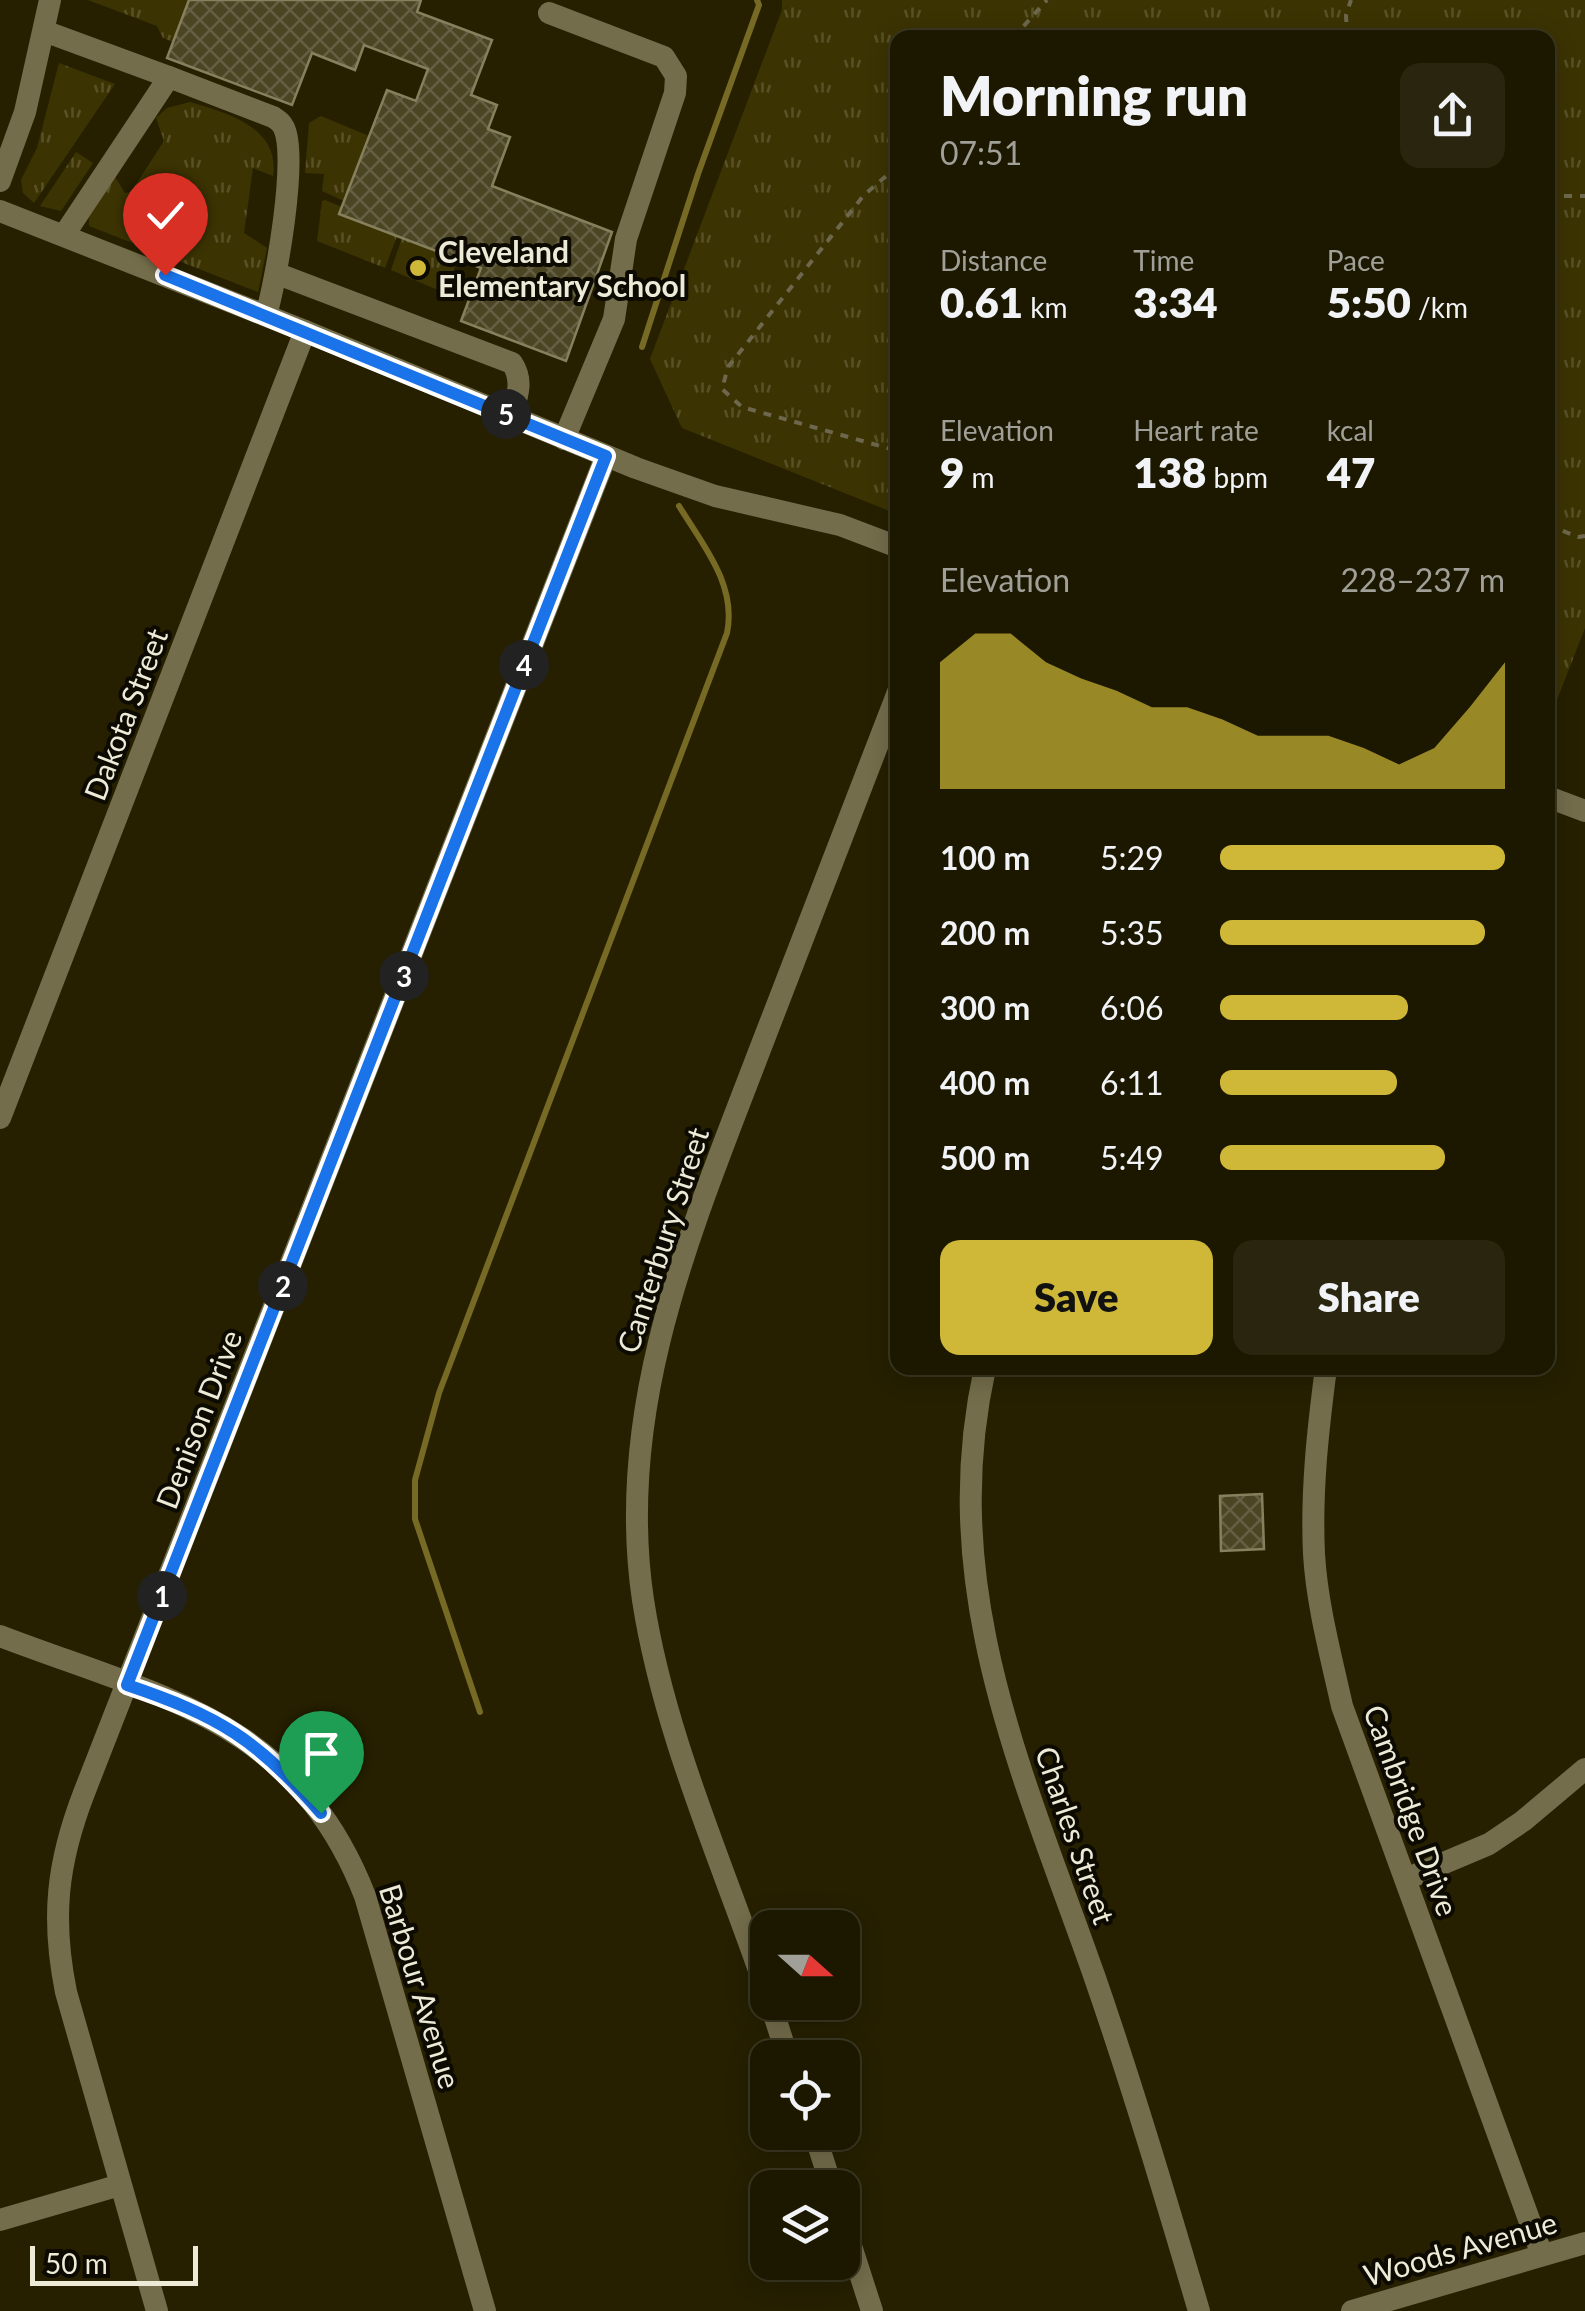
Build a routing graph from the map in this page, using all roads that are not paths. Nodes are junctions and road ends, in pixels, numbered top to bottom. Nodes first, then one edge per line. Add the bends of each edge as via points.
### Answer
1 (50, 0) edge
2 (549, 13) dead end
3 (44, 32) junction
4 (169, 77) junction
5 (0, 181) edge
6 (0, 211) edge
7 (64, 235) junction
8 (278, 274) junction
9 (266, 316) junction
10 (305, 331) junction
11 (512, 417) junction
12 (564, 439) junction
13 (606, 456) junction
14 (890, 545) edge
15 (890, 713) edge
16 (1555, 800) edge
17 (1585, 812) edge
18 (0, 1118) edge
19 (984, 1375) edge
20 (1325, 1375) edge
21 (0, 1636) edge
22 (127, 1685) junction
23 (1585, 1769) edge
24 (1406, 1879) junction
25 (750, 1945) edge
26 (120, 2184) junction
27 (0, 2220) edge
28 (1585, 2242) edge
29 (1542, 2255) junction
30 (860, 2274) edge
31 (157, 2311) edge
32 (485, 2311) edge
33 (872, 2311) edge
34 (1199, 2311) edge
35 (1352, 2311) edge

1 - 3 street
2 - 12 street via 664,57 676,76 626,239 614,319
3 - 4 street
3 - 5 street
4 - 7 street
4 - 8 street via 282,124 287,166
6 - 7 street
7 - 9 street
8 - 9 street
8 - 11 street via 512,363 520,385
9 - 10 street
10 - 11 street
10 - 18 street, Dakota Street
11 - 12 street
12 - 13 street
13 - 14 street via 694,490 812,517
13 - 22 street, Denison Drive
15 - 25 street, Canterbury Street via 678,1269 650,1371 642,1430 638,1542 651,1645
16 - 17 street
19 - 34 street, Charles Street via 969,1522 984,1642 999,1706 1125,2068
20 - 24 street, Cambridge Drive via 1313,1504 1321,1612 1342,1706
21 - 22 street, Barbour Avenue
22 - 26 street, Denison Drive via 70,1829 56,1909 66,1992
22 - 32 street, Barbour Avenue via 200,1712 262,1750 337,1838 364,1896
23 - 24 street via 1489,1844
24 - 29 street, Cambridge Drive
26 - 27 street
26 - 31 street, Denison Drive
28 - 29 street, Woods Avenue
29 - 35 street, Woods Avenue
30 - 33 street

